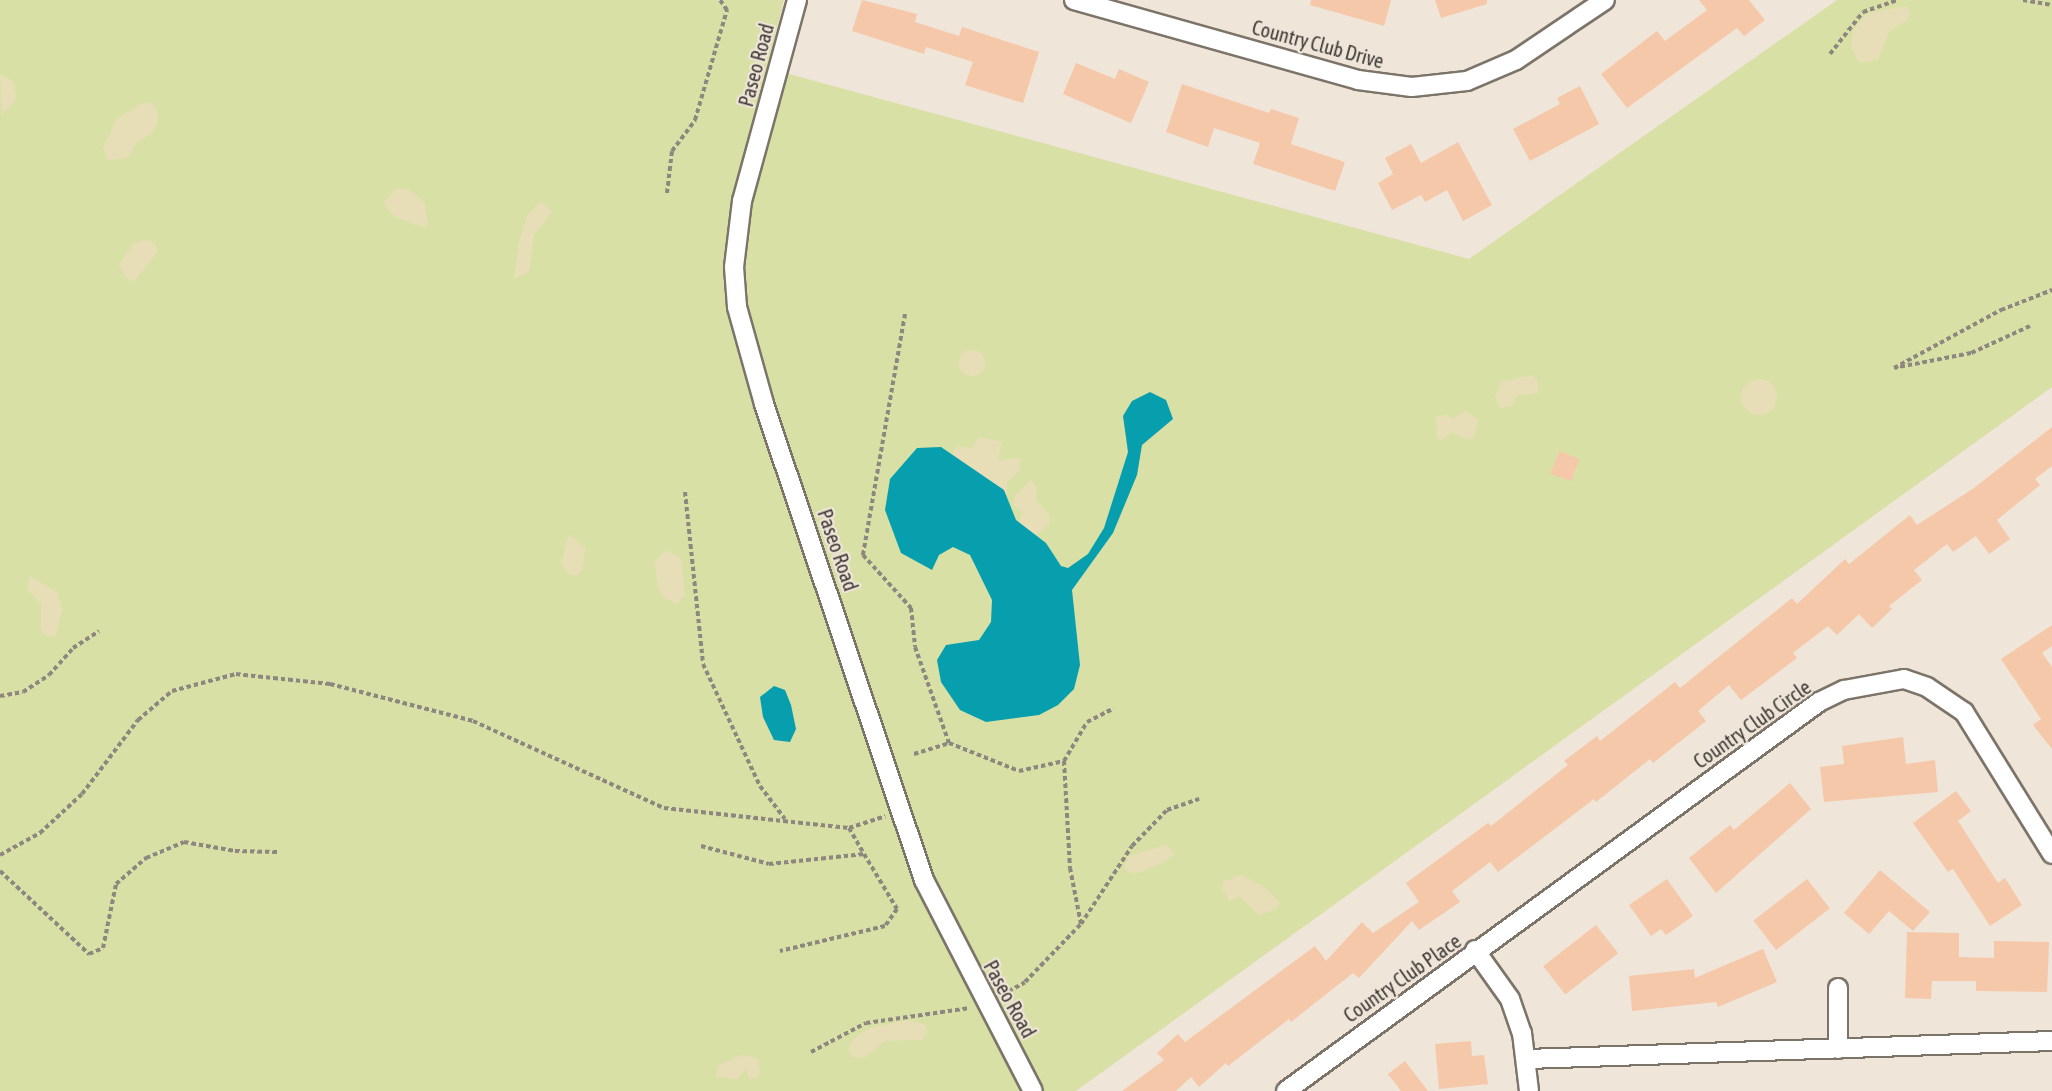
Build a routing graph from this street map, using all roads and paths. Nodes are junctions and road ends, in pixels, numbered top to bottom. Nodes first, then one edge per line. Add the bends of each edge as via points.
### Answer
1 (720, 0) edge
2 (797, 0) edge
3 (1074, 0) edge
4 (1605, 0) edge
5 (1898, 0) edge
6 (2023, 0) edge
7 (2052, 5) edge
8 (1830, 54) dead end
9 (667, 193) dead end
10 (2052, 290) edge
11 (904, 314) dead end
12 (2030, 326) dead end
13 (685, 492) dead end
14 (99, 632) dead end
15 (0, 696) edge
16 (1114, 708) dead end
17 (949, 742) junction
18 (914, 754) dead end
19 (1064, 761) junction
20 (1198, 799) dead end
21 (900, 811) junction
22 (786, 819) junction
23 (849, 828) junction
24 (701, 846) dead end
25 (277, 852) dead end
26 (864, 854) junction
27 (2052, 854) edge
28 (0, 855) edge
29 (0, 871) edge
30 (1081, 924) junction
31 (1475, 950) junction
32 (780, 951) dead end
33 (1838, 988) dead end
34 (988, 1004) junction
35 (2052, 1041) edge
36 (1838, 1049) junction
37 (810, 1052) dead end
38 (1527, 1059) junction
39 (1033, 1091) edge
40 (1286, 1091) edge
41 (1529, 1091) edge

1 - 9 path via 727,10 695,120 672,151
2 - 21 street, Paseo Road via 738,223 737,307 764,404
3 - 4 street, Country Club Drive via 1358,80 1412,87 1467,81 1516,60
5 - 8 path via 1863,12
6 - 7 path
10 - 12 path via 2001,310 1894,368 1971,353
11 - 17 path via 863,555 911,608 915,647
13 - 22 path via 703,664 760,786
14 - 15 path via 73,648 49,675 23,692
16 - 19 path via 1087,722
17 - 18 path
17 - 19 path via 1019,771
19 - 30 path via 1070,868
20 - 30 path via 1167,810 1132,846
21 - 23 path
21 - 34 street, Paseo Road via 941,920
22 - 23 path
22 - 28 path via 664,808 473,721 330,684 236,674 172,691 138,720 82,794 40,833
23 - 26 path
24 - 26 path via 768,864
25 - 29 path via 235,852 184,842 146,858 116,884 103,948 89,954
26 - 32 path via 897,909 885,926
27 - 31 street, Country Club Circle via 1964,712 1927,687 1886,679 1819,702
30 - 34 path via 1025,982
31 - 38 street, Country Club Place via 1510,999
31 - 40 street, Country Club Place
33 - 36 street
34 - 37 path via 866,1023
34 - 39 street, Paseo Road
35 - 36 street
36 - 38 street
38 - 41 street

